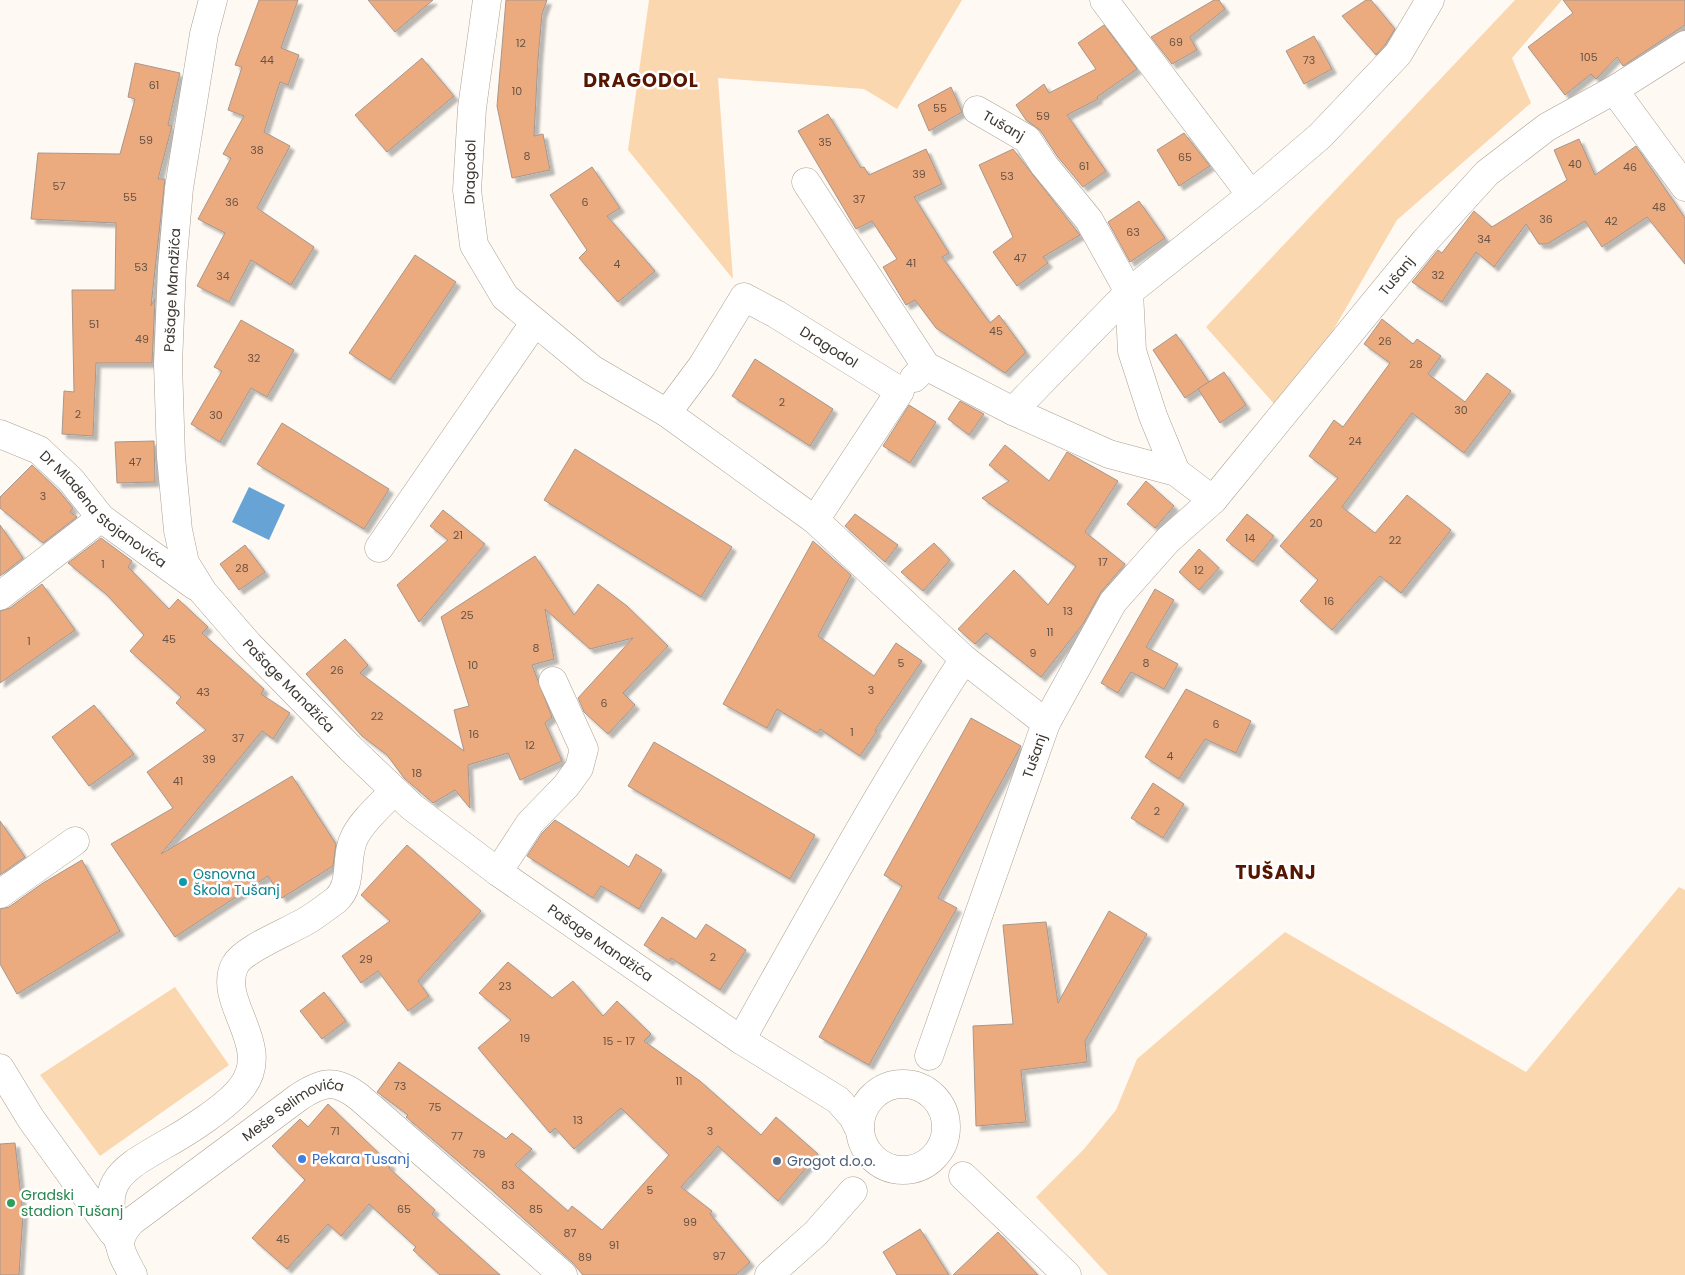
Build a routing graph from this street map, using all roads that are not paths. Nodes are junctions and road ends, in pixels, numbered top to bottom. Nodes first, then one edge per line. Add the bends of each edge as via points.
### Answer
1 (213, 0) edge
2 (487, 0) edge
3 (1104, 0) edge
4 (1430, 0) edge
5 (1685, 45) edge
6 (1614, 90) junction
7 (977, 110) dead end
8 (806, 182) dead end
9 (1685, 188) edge
10 (1251, 195) junction
11 (1129, 292) junction
12 (535, 322) junction
13 (926, 366) junction
14 (900, 391) junction
15 (1013, 411) junction
16 (667, 413) junction
17 (0, 434) edge
18 (1176, 472) junction
19 (1213, 500) junction
20 (100, 518) junction
21 (815, 520) junction
22 (379, 548) dead end
23 (203, 592) junction
24 (0, 596) edge
25 (964, 659) junction
26 (553, 681) dead end
27 (1046, 723) junction
28 (394, 791) junction
29 (75, 841) dead end
30 (498, 872) junction
31 (0, 894) edge
32 (741, 1040) junction
33 (929, 1056) junction
34 (0, 1068) edge
35 (899, 1084) junction
36 (936, 1098) junction
37 (946, 1136) junction
38 (862, 1138) junction
39 (921, 1166) junction
40 (894, 1169) junction
41 (962, 1176) junction
42 (853, 1191) junction
43 (119, 1243) junction
44 (133, 1275) edge
45 (563, 1275) edge
46 (769, 1275) edge
47 (1067, 1275) edge

1 - 23 street, Pašage Mandžića via 204,34 179,188 168,364 171,456 178,530 185,563
2 - 12 street, Dragodol via 472,108 467,190 474,245 506,297
3 - 10 street
4 - 10 street via 1398,54 1374,81 1320,136
5 - 6 street, Tušanj
6 - 9 street
6 - 19 street, Tušanj via 1546,127 1486,173 1425,241
7 - 11 street, Tušanj via 1027,139 1089,220
8 - 13 street
10 - 11 street
11 - 15 street
11 - 18 street, Tušanj via 1132,351
12 - 16 street, Dragodol via 592,369
12 - 22 street
13 - 14 street
13 - 15 street
14 - 16 street, Dragodol via 744,297 702,366
14 - 21 street
15 - 18 street via 1109,454
16 - 21 street, Dragodol
17 - 20 street, Dr Mladena Stojanovića via 39,450 71,480
18 - 19 street
19 - 27 street, Tušanj via 1168,540 1113,602
20 - 23 street, Dr Mladena Stojanovića
20 - 24 street
21 - 25 street, Dragodol
23 - 28 street, Pašage Mandžića via 307,706
25 - 27 street, Dragodol
25 - 32 street via 855,836
26 - 30 street via 584,749 579,768 530,823
27 - 33 street, Tušanj
28 - 30 street, Pašage Mandžića
28 - 43 street via 355,836 350,846 344,888 337,899 311,918 247,952 236,965 231,988 248,1036 252,1059 250,1073 242,1088 218,1109 130,1164 124,1171 111,1198 112,1222
29 - 31 street
30 - 32 street, Pašage Mandžića
32 - 38 street, Pašage Mandžića via 838,1100 854,1117
33 - 35 street via 917,1072
33 - 36 street via 930,1078
34 - 43 street
35 - 36 street via 912,1084
35 - 38 street via 874,1094 866,1105 860,1118
36 - 37 street via 947,1122
37 - 39 street via 933,1159
37 - 41 street
38 - 40 street via 876,1160
38 - 42 street via 861,1165
39 - 40 street via 908,1170
39 - 41 street
40 - 42 street
41 - 47 street
42 - 46 street via 816,1233
43 - 44 street
43 - 45 street, Meše Selimovića via 124,1229 132,1221 299,1097 326,1083 346,1088 359,1097

